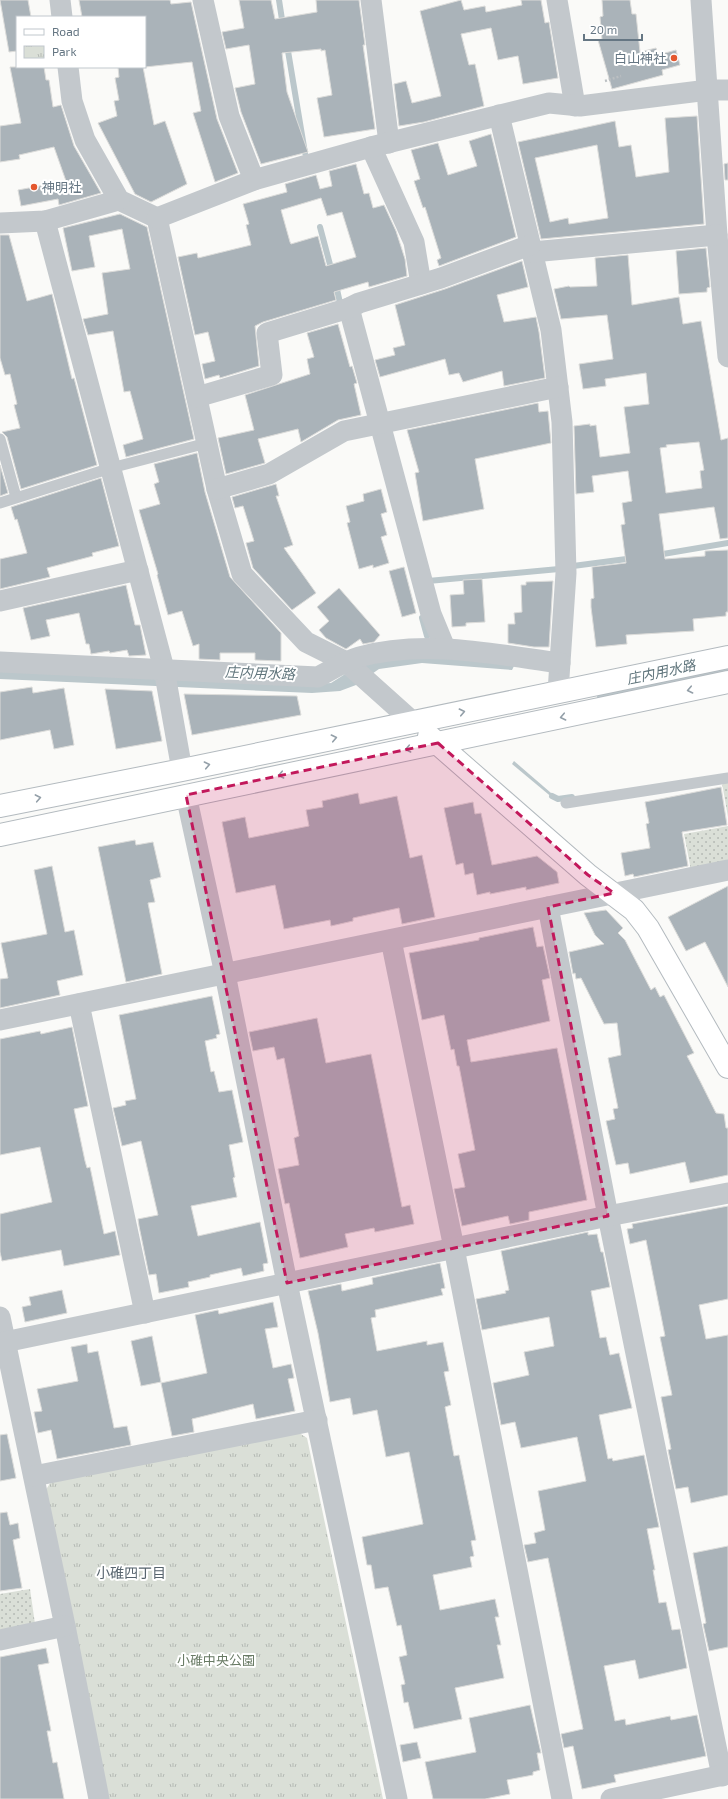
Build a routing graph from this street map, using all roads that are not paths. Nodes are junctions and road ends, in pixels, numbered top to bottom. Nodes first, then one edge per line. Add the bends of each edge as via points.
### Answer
1 (60, 0) edge
2 (204, 0) edge
3 (371, 0) edge
4 (557, 0) edge
5 (701, 0) edge
6 (62, 16) edge
7 (68, 68) edge
8 (718, 90) edge
9 (575, 106) junction
10 (499, 115) junction
11 (380, 145) junction
12 (254, 180) junction
13 (119, 200) junction
14 (157, 218) junction
15 (45, 221) junction
16 (0, 223) edge
17 (717, 235) junction
18 (531, 249) junction
19 (421, 284) junction
20 (349, 308) junction
21 (728, 357) edge
22 (558, 387) junction
23 (197, 397) junction
24 (380, 423) junction
25 (0, 439) edge
26 (207, 443) junction
27 (111, 468) junction
28 (217, 489) junction
29 (16, 497) junction
30 (0, 503) edge
31 (138, 570) junction
32 (0, 601) edge
33 (445, 648) junction
34 (728, 657) edge
35 (0, 662) edge
36 (560, 663) junction
37 (354, 670) junction
38 (165, 678) junction
39 (728, 682) edge
40 (558, 692) junction
41 (413, 722) junction
42 (438, 743) junction
43 (182, 770) junction
44 (728, 778) edge
45 (186, 795) junction
46 (566, 803) dead end
47 (0, 806) edge
48 (0, 835) edge
49 (728, 870) edge
50 (614, 893) junction
51 (548, 907) junction
52 (391, 940) junction
53 (225, 974) junction
54 (78, 1004) junction
55 (0, 1020) edge
56 (728, 1067) edge
57 (728, 1193) edge
58 (608, 1216) junction
59 (454, 1248) junction
60 (287, 1283) junction
61 (145, 1313) junction
62 (0, 1317) edge
63 (3, 1342) edge
64 (317, 1420) junction
65 (34, 1476) junction
66 (65, 1626) junction
67 (0, 1640) edge
68 (725, 1775) edge
69 (652, 1795) edge
70 (99, 1799) edge
71 (397, 1799) edge
72 (562, 1799) edge
73 (611, 1799) edge

1 - 6 street
2 - 12 street via 229,116
3 - 11 street
4 - 9 street
5 - 8 street
7 - 13 street via 72,101 85,140
8 - 9 street
8 - 17 street
9 - 10 street via 549,103
10 - 11 street
10 - 18 street
11 - 12 street
11 - 19 street via 414,242
12 - 14 street
13 - 14 street
13 - 15 street
14 - 23 street
15 - 16 street
15 - 27 street
17 - 18 street
17 - 21 street
18 - 19 street
18 - 22 street via 551,330
19 - 20 street
20 - 23 street via 267,333 272,375
20 - 24 street
22 - 24 street
22 - 36 street via 562,422 566,573
23 - 26 street
24 - 28 street via 344,431 270,474
24 - 33 street via 431,614
25 - 29 lane
26 - 27 lane
26 - 28 street
27 - 29 lane
27 - 31 street
28 - 37 street via 242,574 306,642
29 - 30 lane
31 - 32 street
31 - 38 street
33 - 36 street
33 - 37 street via 382,652 358,657
34 - 40 street
35 - 38 street
36 - 40 street
37 - 38 street via 318,677
37 - 41 street
38 - 43 street
39 -> 42 street
41 -> 40 street
41 - 42 street
43 -> 41 street
42 -> 45 street
42 - 50 street via 588,875
47 -> 43 street
44 - 46 lane
45 - 48 street
45 - 53 street
49 - 50 street
50 - 51 street
50 - 56 street via 634,910 648,928
51 - 52 street
51 - 58 street
52 - 53 street
52 - 59 street
53 - 54 street
53 - 60 street
54 - 55 street
54 - 61 street
57 - 58 street
58 - 59 street
58 - 68 street
59 - 60 street
59 - 72 street
60 - 61 street
60 - 64 street
61 - 63 street
62 - 63 street
63 - 65 street
64 - 65 street
64 - 71 street
65 - 66 street
66 - 67 street
66 - 70 street
68 - 69 street
69 - 73 street

